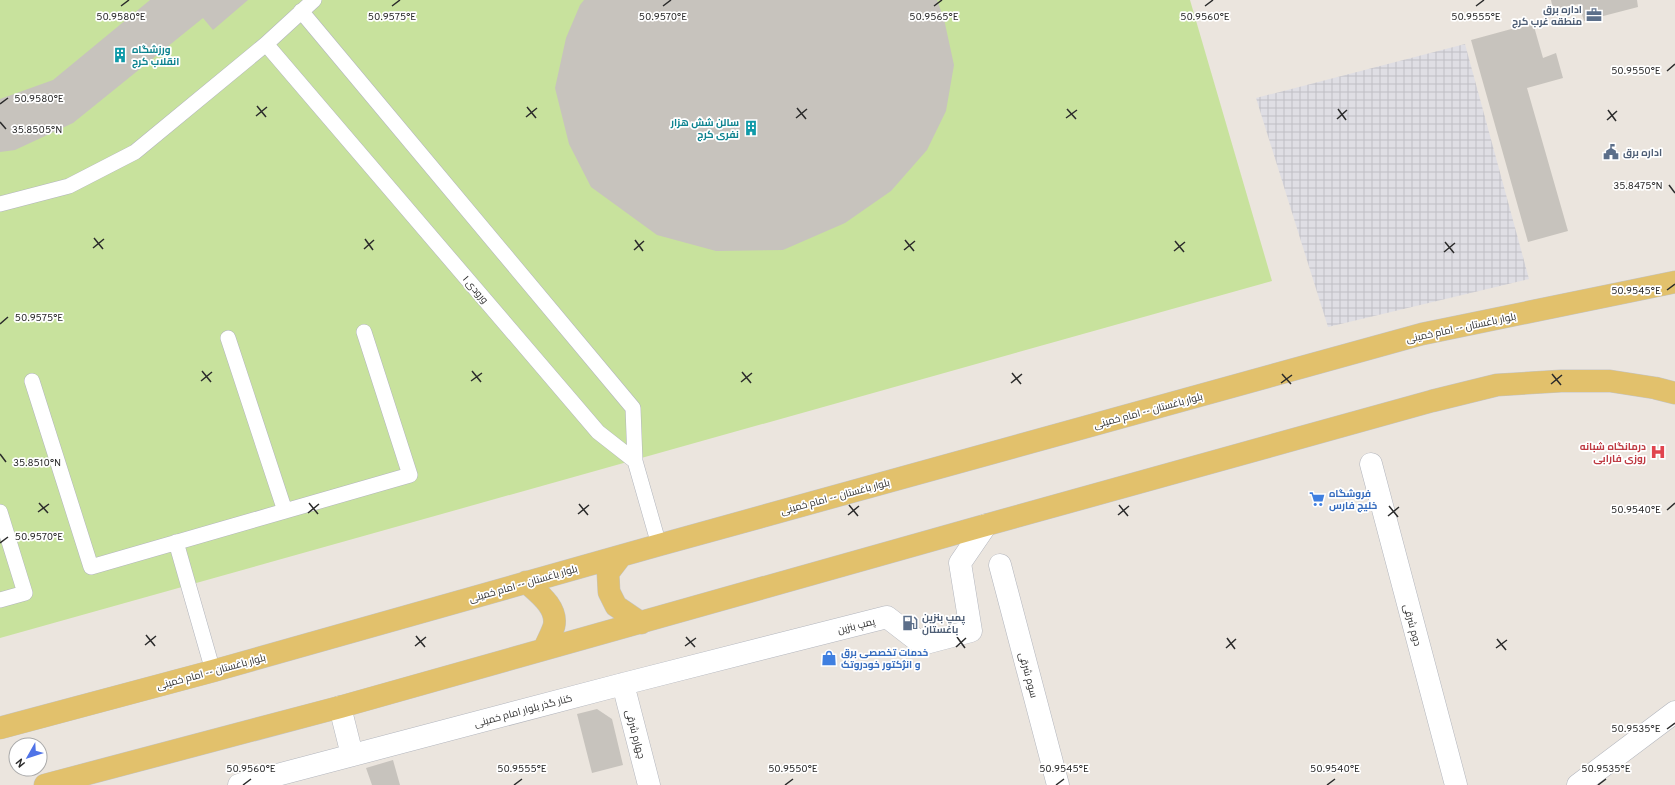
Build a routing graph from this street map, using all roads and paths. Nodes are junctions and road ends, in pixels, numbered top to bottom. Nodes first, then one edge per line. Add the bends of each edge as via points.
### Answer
1 (314, 0) edge
2 (301, 12) junction
3 (266, 44) junction
4 (0, 204) edge
5 (1675, 282) edge
6 (364, 332) dead end
7 (228, 338) dead end
8 (32, 381) dead end
9 (1675, 394) edge
10 (635, 461) junction
11 (1371, 464) dead end
12 (285, 511) junction
13 (0, 512) edge
14 (986, 524) junction
15 (176, 542) junction
16 (659, 545) junction
17 (621, 556) junction
18 (1000, 565) dead end
19 (526, 582) junction
20 (0, 600) edge
21 (641, 623) junction
22 (808, 637) joint
23 (544, 649) junction
24 (213, 671) junction
25 (623, 684) junction
26 (340, 707) junction
27 (1675, 712) edge
28 (0, 728) edge
29 (352, 755) junction
30 (263, 782) edge
31 (45, 785) edge
32 (238, 785) edge
33 (650, 785) edge
34 (1058, 785) edge
35 (1456, 785) edge
36 (1578, 785) edge

1 - 2 lane
2 - 3 lane
2 - 10 lane via 633,408
3 - 4 lane via 135,152 69,186
3 - 10 lane, ورودی ۱ via 598,432
5 - 16 main road, بلوار باغستان -- امام خمینی via 1422,334
6 - 12 lane via 410,475
7 - 12 lane
8 - 15 lane via 91,567
9 - 14 main road via 1610,381 1497,385
10 - 16 lane
11 - 35 street, دوم شرقی
12 - 15 lane
13 - 20 lane via 25,593
14 - 21 main road
14 - 22 street, پمپ بنزین via 960,562 971,631 922,644 887,617
15 - 24 lane
16 - 17 main road, بلوار باغستان -- امام خمینی
17 - 19 main road, بلوار باغستان -- امام خمینی
17 - 21 main road via 608,573 609,592 616,606
18 - 34 street, سوم شرقی
19 - 23 main road via 546,600 552,612 554,624
19 - 24 main road, بلوار باغستان -- امام خمینی
21 - 23 main road
22 - 25 street, کنار گذر بلوار امام خمینی
23 - 26 main road
24 - 28 main road, بلوار باغستان -- امام خمینی
25 - 29 street, کنار گذر بلوار امام خمینی
25 - 33 street, چهارم شرقی
26 - 29 street
26 - 31 main road
27 - 36 street
29 - 30 street, کنار گذر بلوار امام خمینی
30 - 32 street, کنار گذر بلوار امام خمینی

